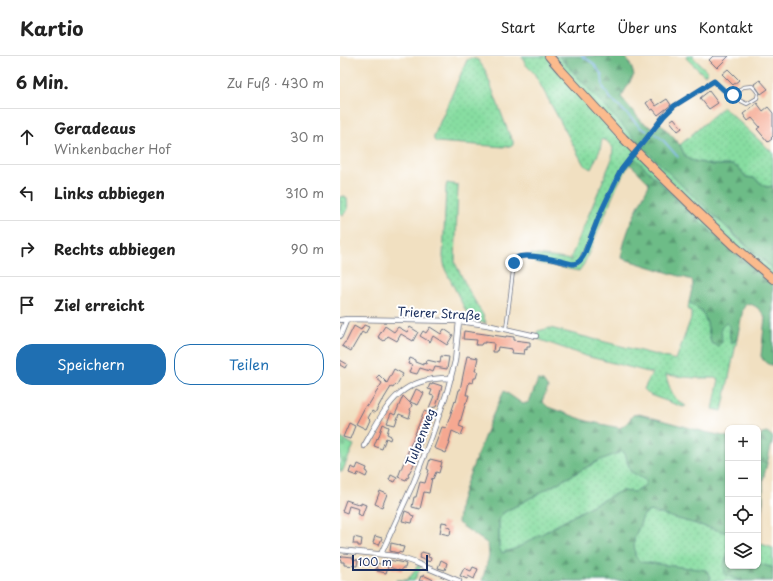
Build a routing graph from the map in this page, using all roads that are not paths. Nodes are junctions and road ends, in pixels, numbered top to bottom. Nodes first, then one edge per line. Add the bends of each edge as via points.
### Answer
1 (549, 56) edge
2 (733, 95) junction
3 (773, 279) edge
4 (347, 319) junction
5 (340, 320) edge
6 (459, 321) junction
7 (506, 329) junction
8 (340, 336) edge
9 (536, 336) dead end
10 (451, 378) junction
11 (364, 446) dead end
12 (340, 550) edge
13 (381, 554) junction
14 (459, 581) edge

1 - 3 highway, bridge via 651,166 734,246
2 - 2 lane via 747,104 757,98 758,93 752,86 743,87
2 - 7 lane via 728,94 714,81 674,106 664,116 621,170 581,261 573,264 529,256 516,258
4 - 5 street, Trierer Straße
4 - 6 street, Trierer Straße
4 - 8 street
6 - 7 street, Trierer Straße
6 - 10 street, Tulpenweg
7 - 9 street, Trierer Straße
10 - 11 street via 419,382 400,393 387,407
10 - 13 street, Tulpenweg via 413,484
12 - 13 street
13 - 14 street via 416,562

